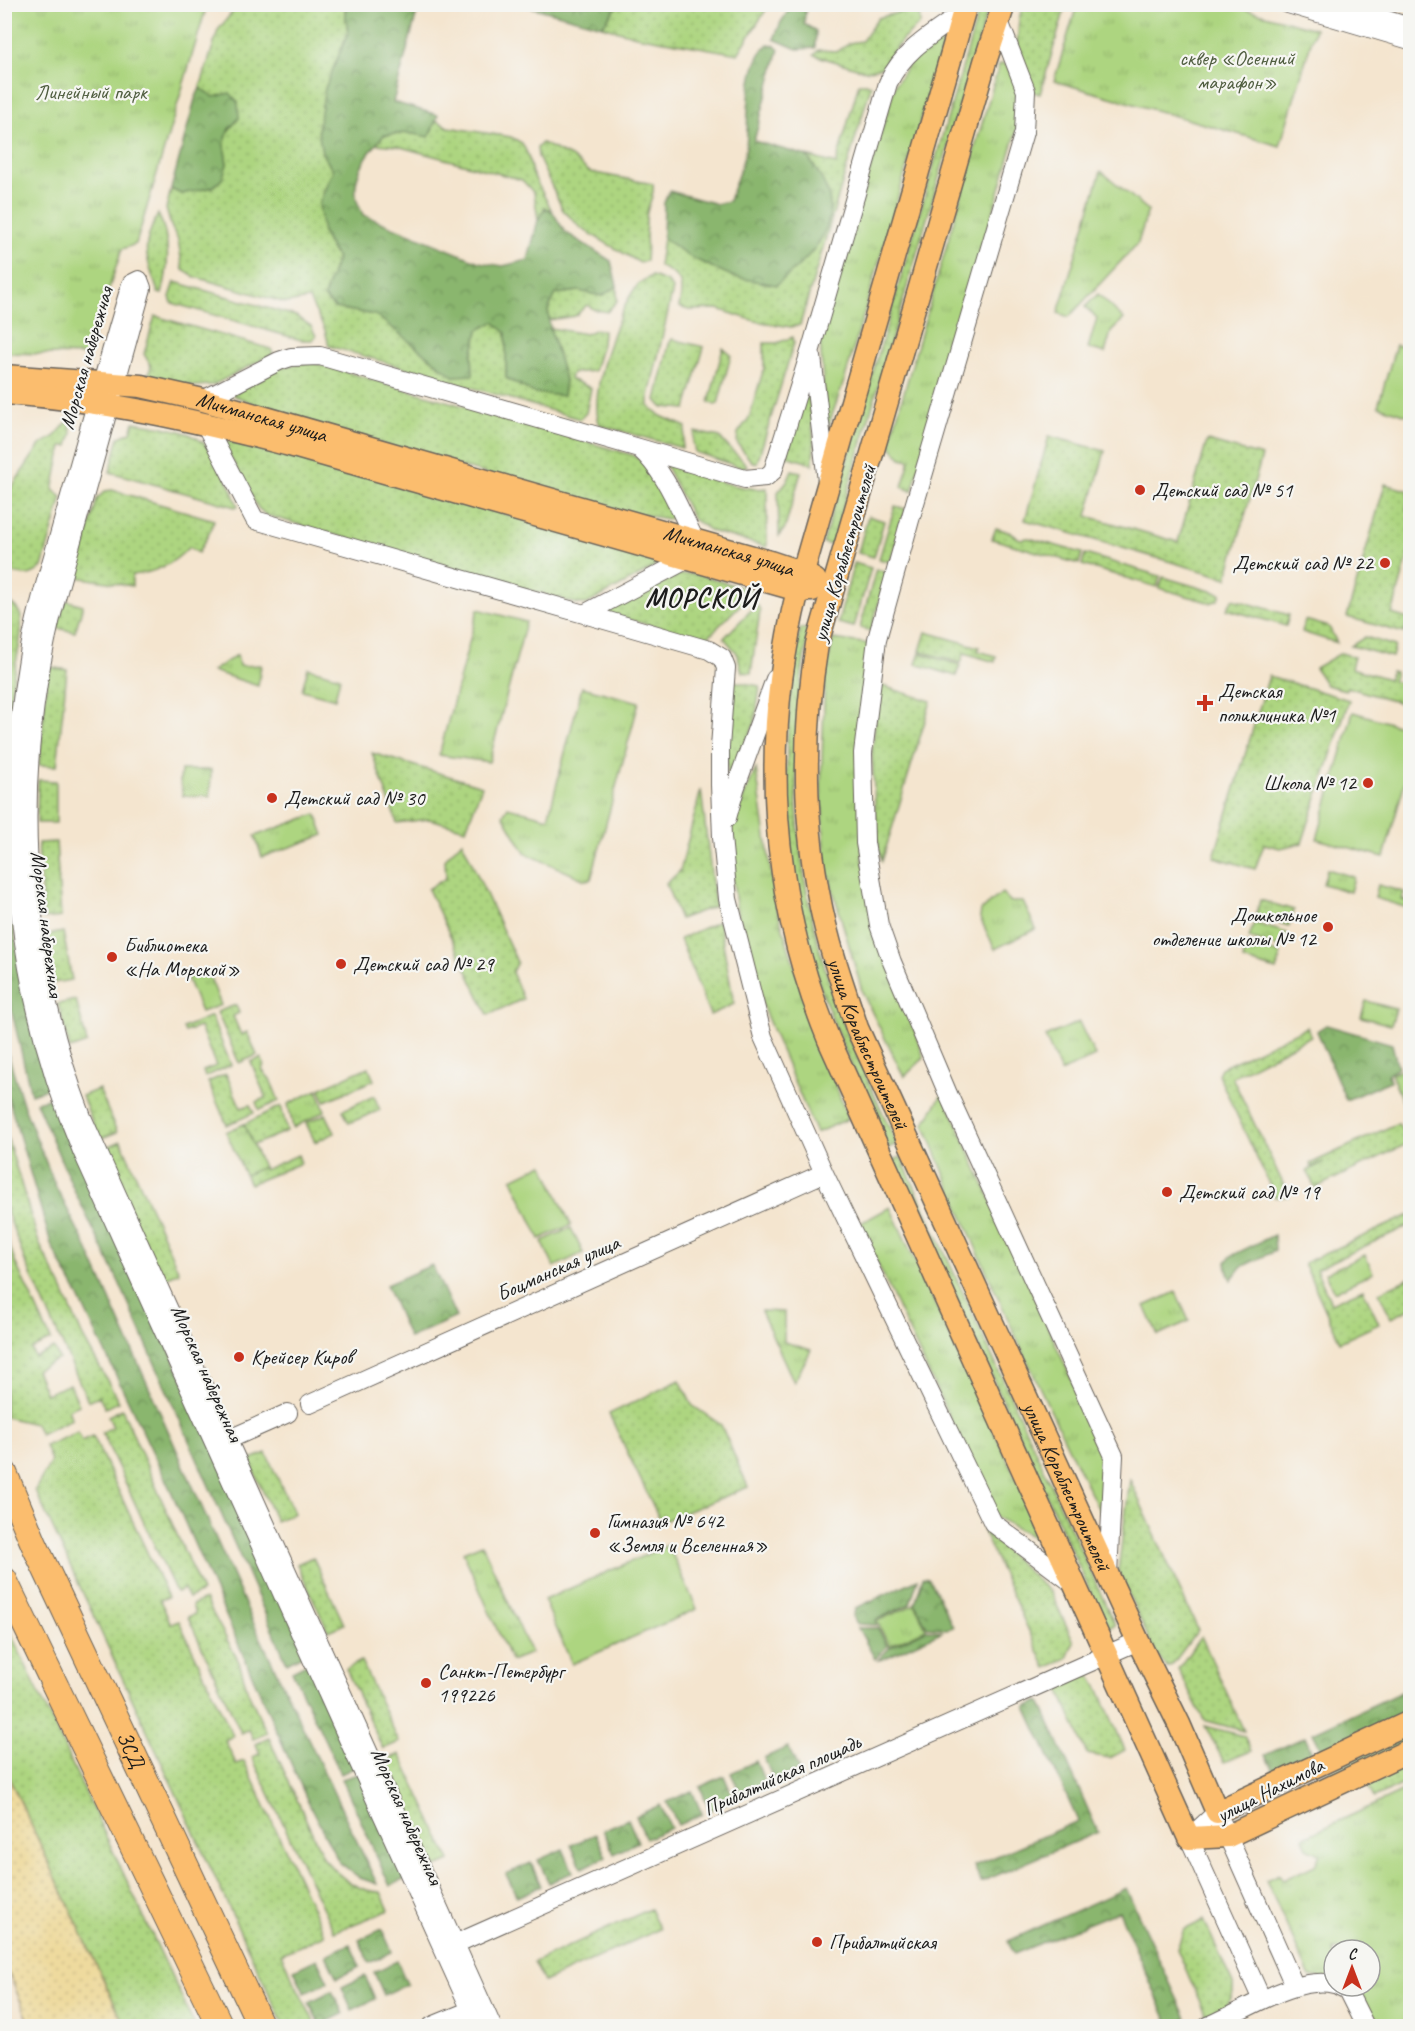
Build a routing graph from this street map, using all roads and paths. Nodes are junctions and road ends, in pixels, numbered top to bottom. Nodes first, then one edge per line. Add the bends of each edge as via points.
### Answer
1 (1288, 4) edge
2 (1335, 4) edge
3 (965, 8) edge
4 (1001, 13) edge
5 (1410, 27) edge
6 (1410, 40) edge
7 (811, 349) junction
8 (4, 376) edge
9 (4, 393) edge
10 (106, 393) junction
11 (203, 400) junction
12 (205, 423) junction
13 (639, 448) junction
14 (828, 491) junction
15 (692, 549) junction
16 (800, 582) junction
17 (832, 590) junction
18 (584, 614) junction
19 (783, 658) junction
20 (722, 837) junction
21 (824, 1173) junction
22 (310, 1404) dead end
23 (288, 1413) dead end
24 (221, 1443) junction
25 (4, 1473) edge
26 (1108, 1575) junction
27 (4, 1580) edge
28 (1077, 1587) junction
29 (1138, 1641) junction
30 (1107, 1655) junction
31 (1410, 1722) edge
32 (1410, 1750) edge
33 (1217, 1812) junction
34 (1228, 1836) junction
35 (1189, 1838) junction
36 (449, 1947) junction
37 (1322, 1983) edge
38 (1295, 1987) junction
39 (1351, 1998) edge
40 (1262, 2000) junction
41 (475, 2018) edge
42 (220, 2026) edge
43 (261, 2026) edge
44 (432, 2026) edge
45 (492, 2026) edge
46 (1208, 2026) edge
47 (1365, 2026) edge

1 - 6 street
2 - 5 street
3 - 7 street via 912,49 894,69
3 - 14 main road, улица Кораблестроителей
4 - 17 main road, улица Кораблестроителей
4 - 26 street via 1026,92 1024,132 877,639 863,753 865,843 879,925 897,973 1114,1456
7 - 13 street via 778,461 766,477 733,477
7 - 14 street
8 - 10 main road, Мичманская улица
9 - 10 main road, Мичманская улица
10 - 11 main road, Мичманская улица via 141,386
10 - 12 main road, Мичманская улица
10 - 24 street, Морская набережная via 47,631 36,691 27,819 34,929 50,1014 72,1089
11 - 13 street via 279,361 320,356
11 - 15 main road, Мичманская улица
12 - 15 main road, Мичманская улица
12 - 18 street via 255,520
13 - 15 street via 659,471
14 - 16 main road, улица Кораблестроителей
15 - 16 main road, Мичманская улица
15 - 18 street
16 - 17 main road, Мичманская улица
16 - 19 main road, улица Кораблестроителей
17 - 26 main road, улица Кораблестроителей via 814,664 806,776 809,832 830,944 857,1028
18 - 20 street, улица Кораблестроителей via 717,653 722,658 726,668 720,747
19 - 20 street via 735,789
19 - 28 main road, улица Кораблестроителей via 775,778 778,839 787,905 811,997
20 - 21 street, улица Кораблестроителей via 730,909 763,1037
21 - 22 street, Боцманская улица
21 - 28 street, улица Кораблестроителей via 993,1523
23 - 24 street
24 - 36 street, Морская набережная
25 - 43 highway, ЗСД
26 - 29 main road, улица Кораблестроителей
27 - 42 highway, ЗСД
28 - 30 main road, улица Кораблестроителей
29 - 30 street, Прибалтийская площадь
29 - 33 main road, улица Кораблестроителей
30 - 35 main road, улица Кораблестроителей
30 - 36 street, Прибалтийская площадь
31 - 33 main road, улица Нахимова
32 - 34 main road, улица Нахимова
33 - 34 street, улица Кораблестроителей
33 - 35 street, улица Нахимова
34 - 35 main road, улица Нахимова
34 - 38 street, улица Кораблестроителей
35 - 40 street, улица Кораблестроителей
36 - 41 street, Морская набережная
36 - 45 street, Морская набережная
37 - 38 street
38 - 40 street
39 - 47 street
40 - 46 street
41 - 44 street

